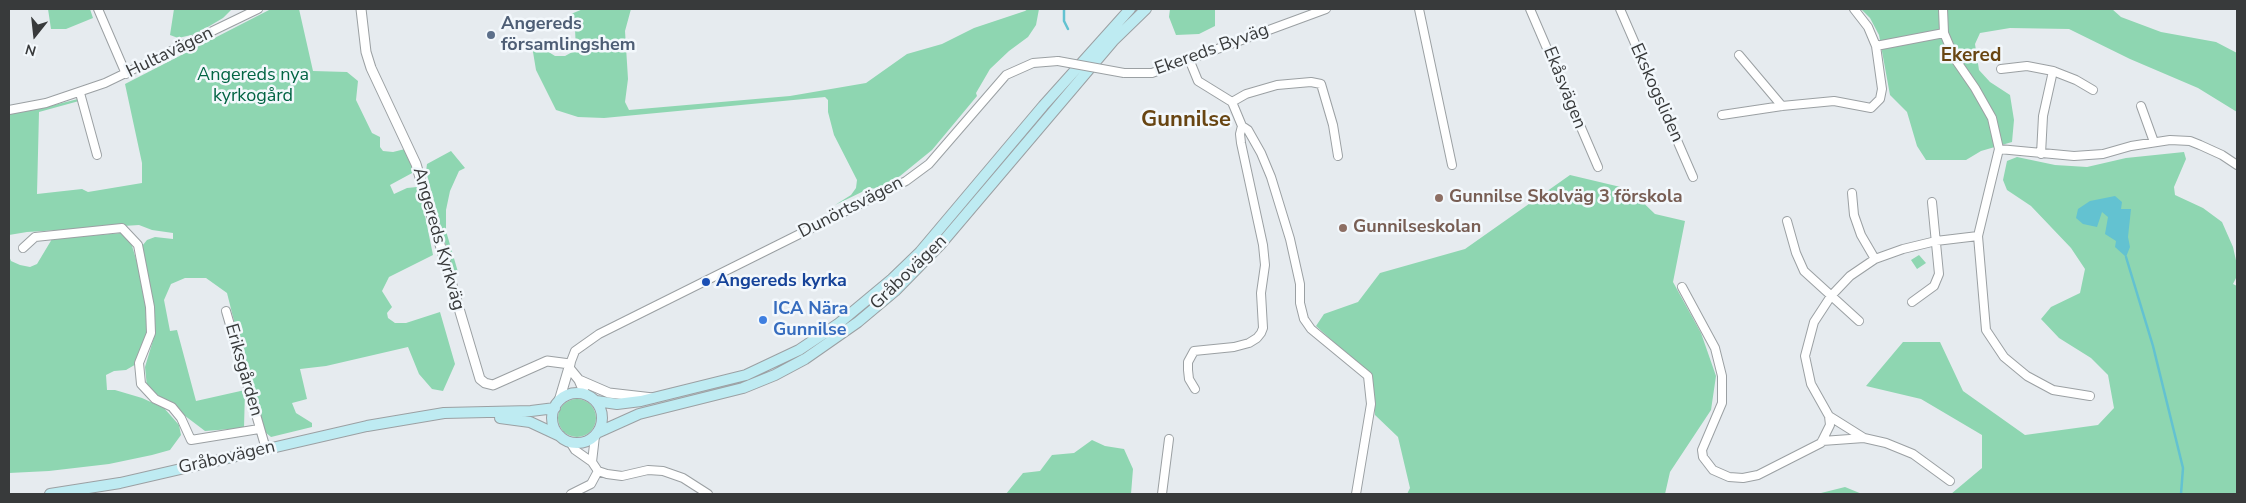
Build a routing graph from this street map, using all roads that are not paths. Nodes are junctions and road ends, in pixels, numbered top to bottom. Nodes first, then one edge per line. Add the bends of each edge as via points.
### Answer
1 (98, 9) edge
2 (258, 9) edge
3 (361, 9) edge
4 (1130, 9) edge
5 (1146, 9) edge
6 (1326, 9) edge
7 (1419, 9) edge
8 (1530, 9) edge
9 (1620, 9) edge
10 (1854, 9) edge
11 (1943, 9) edge
12 (1944, 33) junction
13 (1876, 46) junction
14 (1739, 55) dead end
15 (1189, 59) junction
16 (2001, 69) dead end
17 (2053, 71) junction
18 (1124, 73) joint
19 (126, 74) junction
20 (2093, 90) dead end
21 (80, 93) junction
22 (1232, 102) junction
23 (1782, 106) junction
24 (2141, 106) dead end
25 (9, 110) edge
26 (1722, 116) dead end
27 (1242, 126) junction
28 (2154, 142) junction
29 (1999, 149) junction
30 (2041, 154) junction
31 (97, 155) dead end
32 (1338, 156) dead end
33 (1452, 165) dead end
34 (2237, 165) edge
35 (1598, 167) dead end
36 (1693, 177) dead end
37 (1852, 193) dead end
38 (1932, 202) dead end
39 (1787, 221) dead end
40 (1978, 236) junction
41 (1936, 241) junction
42 (23, 248) dead end
43 (1876, 259) junction
44 (1682, 287) dead end
45 (1831, 296) junction
46 (1912, 302) dead end
47 (226, 311) dead end
48 (1859, 320) dead end
49 (570, 367) junction
50 (579, 380) junction
51 (1195, 389) dead end
52 (585, 394) junction
53 (2090, 396) dead end
54 (654, 398) junction
55 (596, 401) junction
56 (557, 404) junction
57 (1829, 416) junction
58 (404, 420) junction
59 (259, 429) junction
60 (597, 434) junction
61 (560, 436) junction
62 (1864, 438) junction
63 (1169, 439) dead end
64 (1822, 441) junction
65 (570, 442) junction
66 (266, 449) junction
67 (592, 462) junction
68 (598, 471) junction
69 (1950, 481) dead end
70 (50, 494) edge
71 (571, 494) edge
72 (708, 494) edge
73 (1162, 494) edge
74 (1356, 494) edge

1 - 19 street
2 - 19 street, Hultavägen
3 - 49 street, Angereds Kyrkväg via 371,68 416,164 480,379 493,385 548,361
4 - 54 main road, Gråbovägen via 920,252 866,302 799,350 770,365 722,383
5 - 60 main road, Gråbovägen via 1113,40 940,245 895,291 858,322 805,359 775,375 743,388 639,414
6 - 15 street, Ekereds Byväg
7 - 33 street
8 - 35 street, Ekåsvägen
9 - 36 street, Ekskogsliden
10 - 13 street via 1868,27
11 - 12 street
12 - 13 street
12 - 29 street via 1955,59 1992,118
13 - 23 street via 1882,89 1875,106 1834,101
14 - 23 street
15 - 18 street, Ekereds Byväg via 1152,73
15 - 22 street via 1198,80
16 - 17 street via 2027,66
17 - 20 street
17 - 30 street via 2043,116
18 - 49 street, Dunörtsvägen, bridge via 1058,61 1033,62 1006,75 929,164 906,181 599,334 575,351
19 - 21 street, Hultavägen
21 - 25 street, Hultavägen
21 - 31 street
22 - 27 street
22 - 32 street via 1246,94 1277,85 1320,84 1333,125
23 - 26 street
24 - 28 street
27 - 51 street via 1241,143 1263,245 1263,328 1249,343 1194,351 1188,370
27 - 74 street via 1248,130 1271,177 1290,239 1304,318 1311,329 1368,376 1371,404
28 - 30 street via 2103,154
28 - 34 street via 2190,142 2211,149
29 - 30 street
29 - 40 street
37 - 43 street via 1854,215
38 - 41 street
39 - 45 street via 1804,270
40 - 41 street
40 - 53 street via 1986,330 2004,357 2027,376 2054,390
41 - 43 street
41 - 46 street via 1938,278 1934,286
42 - 59 street, Eriksgården via 35,237 122,228 138,245 150,307 151,333 140,363 141,384 155,399 172,407 191,440
43 - 45 street via 1850,276
44 - 64 street via 1715,348 1723,383 1722,403 1702,450 1707,464 1729,477 1758,475
45 - 48 street
45 - 57 street via 1814,322 1805,356 1811,384
47 - 59 street, Eriksgården
49 - 50 street
49 - 56 street, Dunörtsvägen
50 - 52 street
50 - 54 street via 609,393
52 - 55 main road
52 - 56 main road via 568,395
54 - 55 main road, Gråbovägen via 617,404
55 - 60 main road via 602,413
56 - 58 main road, Gråbovägen via 531,411 444,413
56 - 61 main road via 554,425
57 - 62 street
57 - 64 street via 1830,425
58 - 61 main road, Gråbovägen via 519,419
58 - 66 main road, Gråbovägen
59 - 66 street, Eriksgården
60 - 65 main road via 583,442
60 - 67 street
61 - 65 main road
62 - 64 street
62 - 69 street via 1914,454
63 - 73 street
65 - 67 street via 575,450
66 - 70 main road, Gråbovägen via 120,483
67 - 68 street
68 - 71 street via 591,484
68 - 72 street via 613,476 662,470 683,478

